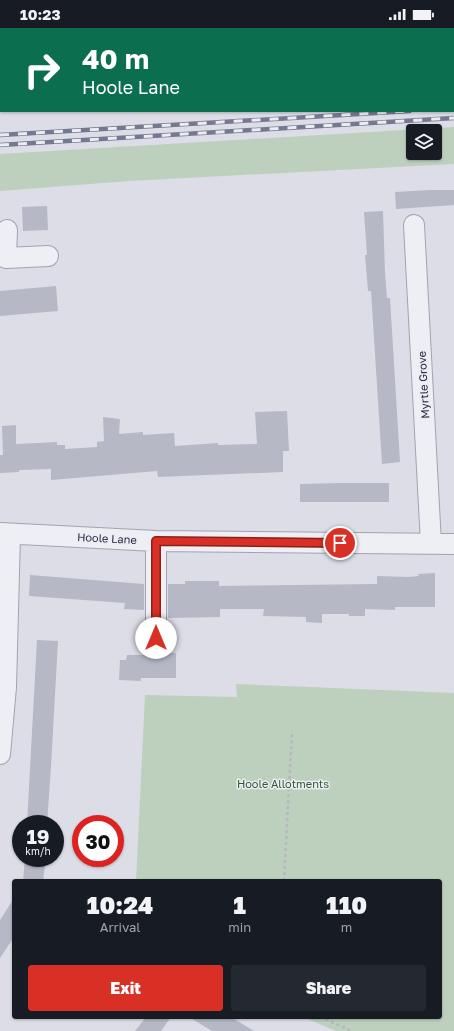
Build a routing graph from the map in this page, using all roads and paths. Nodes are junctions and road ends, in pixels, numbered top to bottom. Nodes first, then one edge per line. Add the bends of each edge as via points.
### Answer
1 (414, 225) dead end
2 (7, 230) dead end
3 (48, 256) dead end
4 (3, 258) edge
5 (5, 533) edge
6 (156, 541) junction
7 (431, 544) junction
8 (454, 544) edge
9 (156, 638) dead end
10 (292, 731) dead end
11 (0, 754) edge
12 (284, 879) edge
13 (325, 1019) edge
14 (352, 1031) edge

1 - 7 street, Myrtle Grove
2 - 4 street
3 - 4 street
5 - 6 street, Hoole Lane
5 - 11 street via 6,687
6 - 7 street, Hoole Lane
6 - 9 street
7 - 8 street, Hoole Lane
10 - 12 path
13 - 14 path

